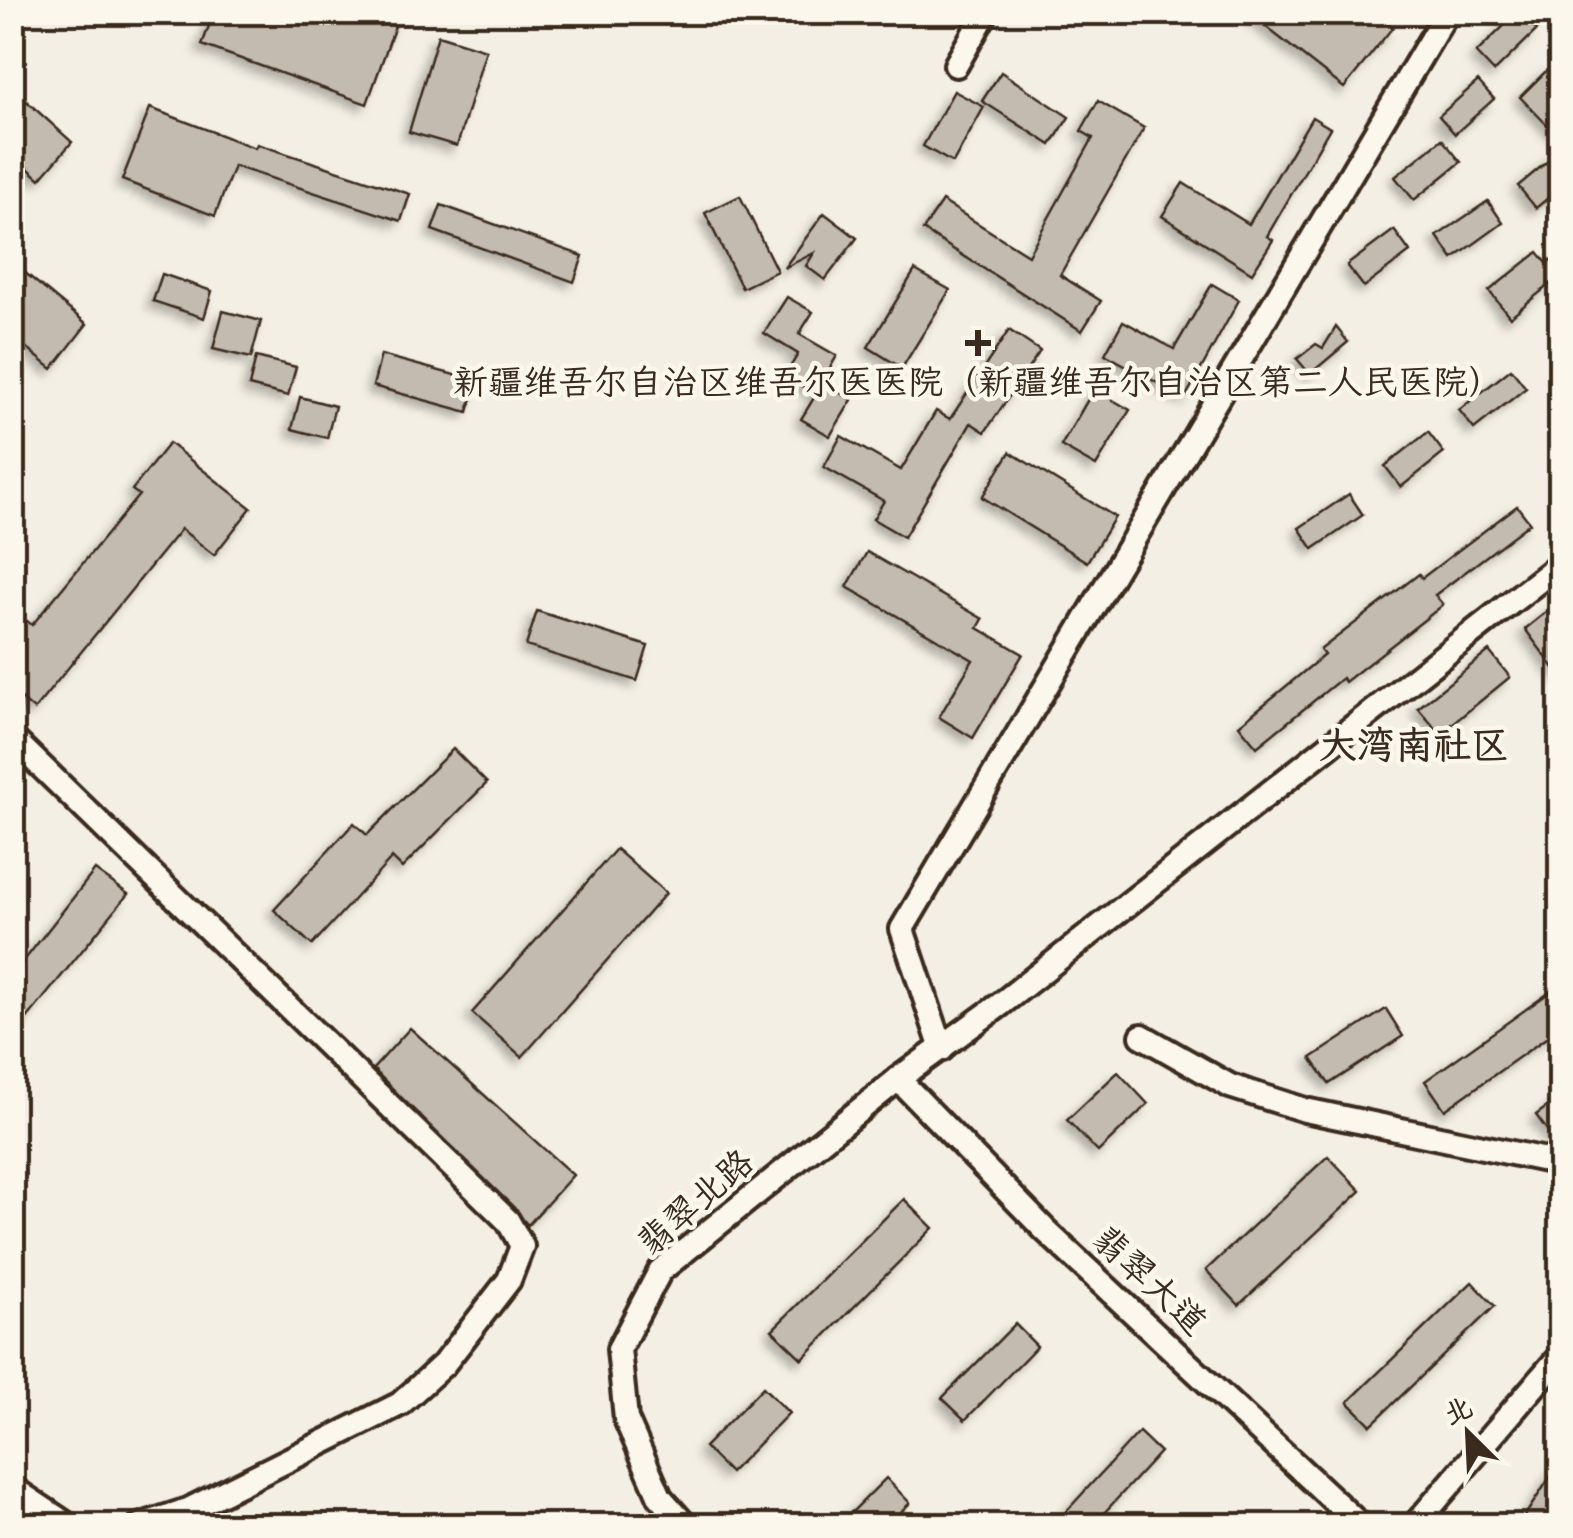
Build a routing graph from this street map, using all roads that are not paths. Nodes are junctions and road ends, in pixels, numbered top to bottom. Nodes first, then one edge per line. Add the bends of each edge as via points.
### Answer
1 (986, 12) edge
2 (1447, 12) edge
3 (956, 65) dead end
4 (1560, 564) edge
5 (12, 738) edge
6 (1142, 1036) dead end
7 (942, 1049) junction
8 (898, 1079) junction
9 (1560, 1163) edge
10 (1560, 1356) edge
11 (12, 1488) edge
12 (69, 1526) edge
13 (139, 1526) edge
14 (686, 1526) edge
15 (1362, 1526) edge
16 (1414, 1526) edge

1 - 3 street
2 - 7 street via 902,929
4 - 7 street, 翡翠北路
5 - 13 street via 508,1221 522,1246 509,1280 452,1354 400,1404 188,1510
6 - 9 street via 1230,1086 1305,1110
7 - 8 street, 翡翠北路
8 - 14 street, 翡翠北路 via 660,1272 618,1349 626,1419 660,1497
8 - 15 street, 翡翠大道 via 1046,1231
10 - 16 street
11 - 12 street

